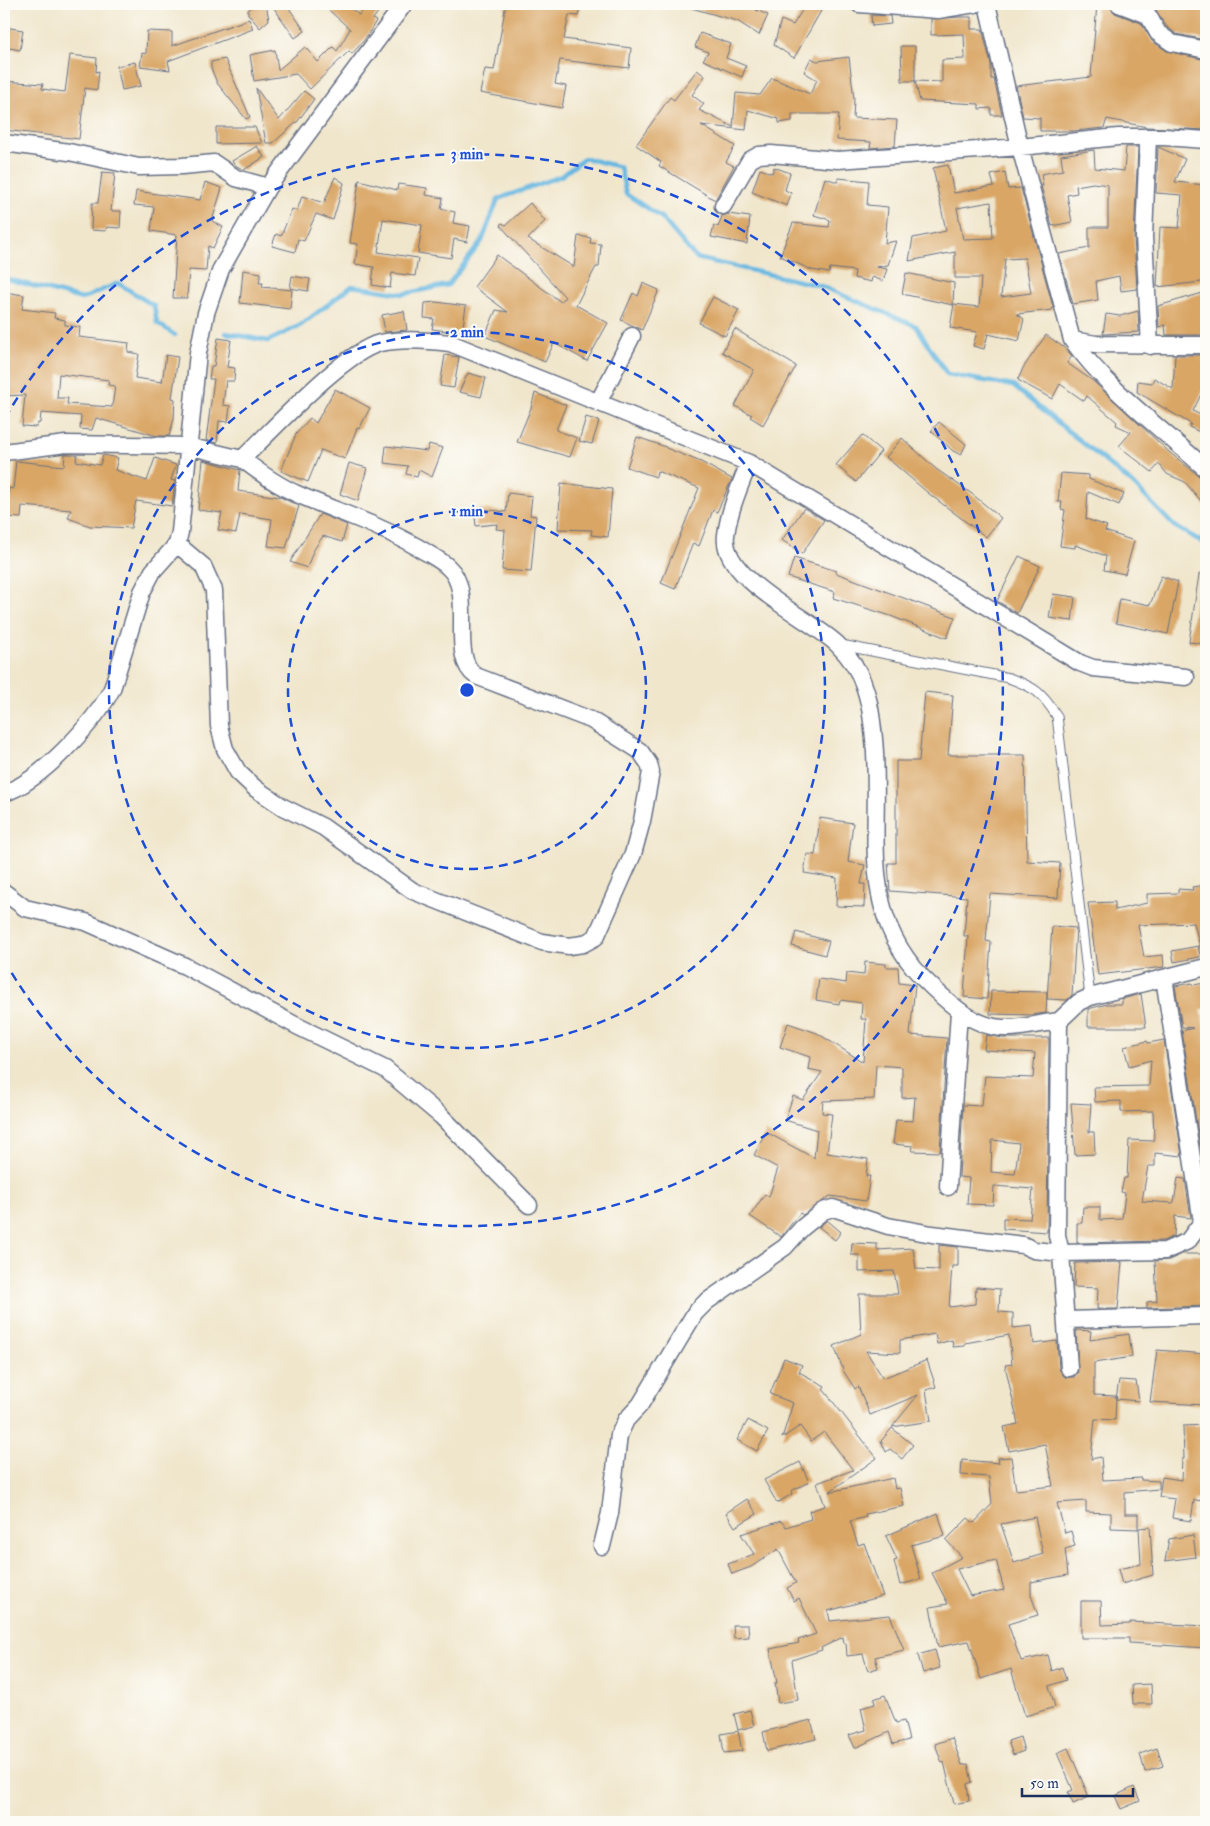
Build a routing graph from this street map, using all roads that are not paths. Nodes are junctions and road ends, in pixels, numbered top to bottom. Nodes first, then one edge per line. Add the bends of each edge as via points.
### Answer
1 (404, 4) edge
2 (859, 4) edge
3 (975, 4) edge
4 (986, 4) edge
5 (1119, 4) edge
6 (1206, 50) edge
7 (1148, 137) junction
8 (1206, 140) edge
9 (4, 143) edge
10 (1020, 147) junction
11 (268, 188) junction
12 (723, 206) dead end
13 (632, 336) dead end
14 (1072, 340) junction
15 (1206, 345) edge
16 (1150, 346) junction
17 (598, 404) junction
18 (187, 446) junction
19 (4, 452) edge
20 (242, 460) junction
21 (750, 463) junction
22 (1206, 469) edge
23 (177, 544) junction
24 (838, 644) junction
25 (1186, 677) dead end
26 (4, 793) edge
27 (4, 892) edge
28 (1206, 967) edge
29 (1164, 978) junction
30 (1090, 997) junction
31 (959, 1011) junction
32 (1059, 1021) junction
33 (948, 1187) dead end
34 (529, 1205) dead end
35 (1061, 1253) junction
36 (1206, 1316) edge
37 (1067, 1320) junction
38 (1069, 1368) dead end
39 (602, 1546) dead end

1 - 11 street
2 - 3 street via 938,10
4 - 10 street
5 - 6 street via 1148,15 1158,33 1172,43
7 - 8 street
7 - 10 street via 1096,138
7 - 16 street via 1144,237
9 - 11 street via 139,166 214,163 236,178
10 - 12 street via 838,160 759,155 750,160
10 - 14 street
11 - 18 street via 221,269 206,313
13 - 17 street
14 - 16 street
14 - 22 street via 1105,380
15 - 16 street
17 - 20 street via 450,343 412,340 380,343 341,365
17 - 21 street
18 - 19 street via 46,445
18 - 20 street
18 - 23 street
20 - 23 street via 283,487 378,526 449,567 462,603 464,661 468,671 591,720 640,751 650,764 642,821 633,854 596,937 583,944 569,946 542,942 413,891 323,827 256,789 238,772 225,749 219,726 214,590 203,566
21 - 24 street via 726,536 730,554 755,586
21 - 25 street via 1080,663 1093,668
23 - 26 street via 153,571 142,592 112,689 95,716 49,764 25,784
24 - 30 lane via 1009,678 1032,686 1045,698 1057,716
24 - 31 street via 852,660 871,709 877,770 876,875 883,914 907,960
27 - 34 street via 25,908 86,922 176,962 385,1069 441,1116
28 - 29 street
29 - 30 street
29 - 35 street via 1202,1222 1188,1241 1166,1251
30 - 32 street via 1079,1002
31 - 32 street via 1002,1028
31 - 33 street
32 - 35 street via 1057,1235
35 - 37 street
35 - 39 street via 888,1226 833,1208 823,1211 785,1247 706,1302 695,1314 640,1405 622,1427
36 - 37 street
37 - 38 street

